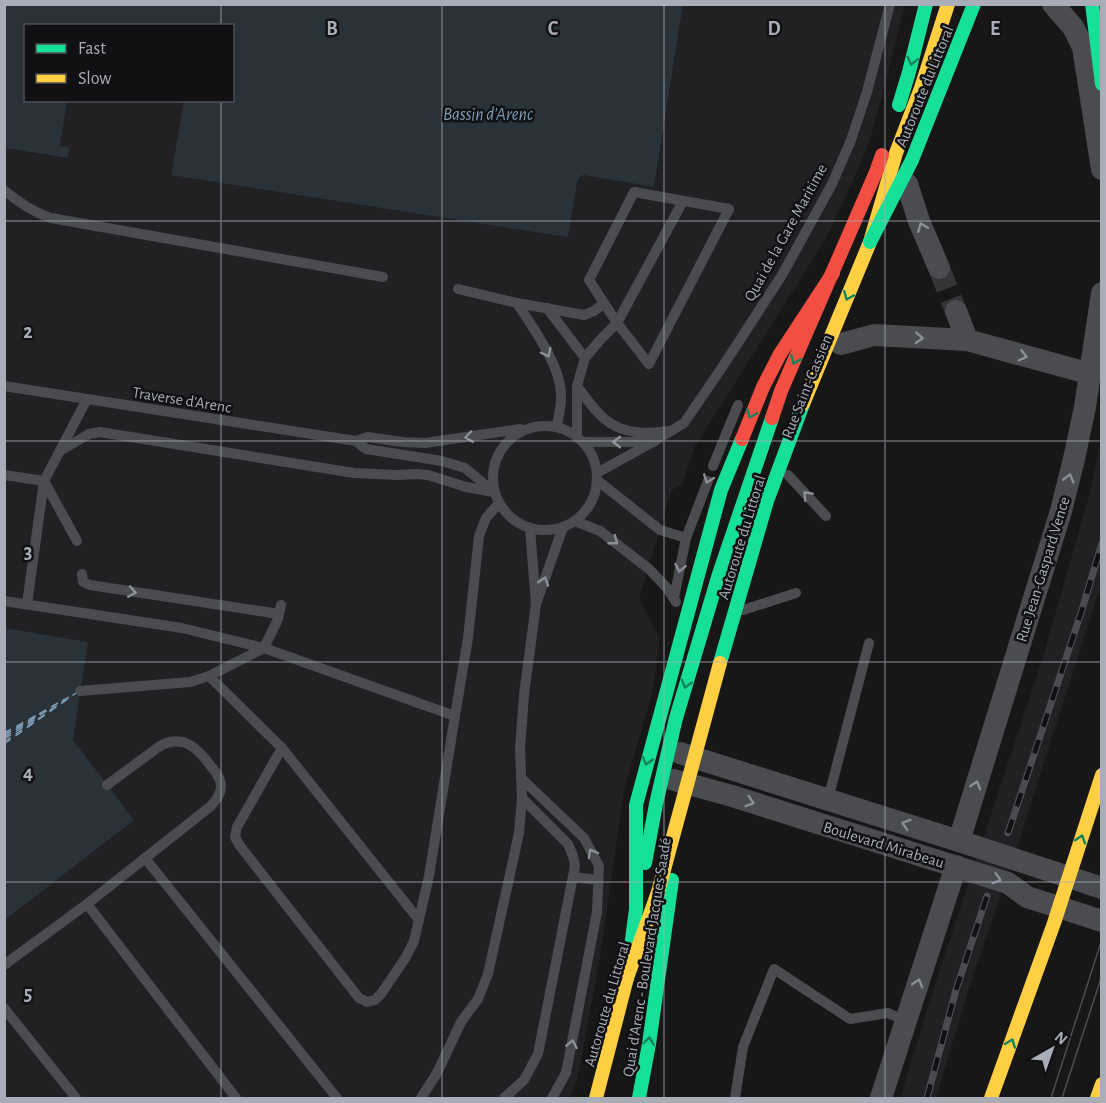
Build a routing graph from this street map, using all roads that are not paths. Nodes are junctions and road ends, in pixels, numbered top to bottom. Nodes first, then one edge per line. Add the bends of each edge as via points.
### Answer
1 (890, 4) edge
2 (926, 4) edge
3 (948, 4) edge
4 (963, 4) edge
5 (974, 4) edge
6 (1053, 4) edge
7 (1092, 4) edge
8 (1101, 84) edge
9 (895, 116) dead end
10 (887, 138) dead end
11 (1101, 169) edge
12 (907, 184) junction
13 (4, 190) edge
14 (683, 201) junction
15 (870, 242) junction
16 (939, 268) tunnel mouth
17 (828, 269) junction
18 (383, 278) dead end
19 (458, 289) dead end
20 (1101, 293) edge
21 (517, 303) junction
22 (603, 304) junction
23 (547, 308) junction
24 (956, 310) tunnel mouth
25 (617, 323) junction
26 (966, 340) junction
27 (841, 344) junction
28 (585, 358) junction
29 (1091, 374) junction
30 (4, 386) edge
31 (577, 387) junction
32 (741, 398) dead end
33 (87, 399) junction
34 (556, 427) junction
35 (527, 429) junction
36 (670, 431) junction
37 (580, 439) junction
38 (356, 441) junction
39 (653, 442) junction
40 (414, 443) junction
41 (60, 451) junction
42 (385, 452) junction
43 (4, 475) edge
44 (788, 475) junction
45 (597, 476) junction
46 (44, 481) junction
47 (494, 492) junction
48 (499, 503) junction
49 (826, 516) dead end
50 (575, 520) junction
51 (563, 527) junction
52 (530, 528) junction
53 (686, 538) junction
54 (77, 542) dead end
55 (82, 574) dead end
56 (796, 593) dead end
57 (674, 598) junction
58 (4, 601) edge
59 (27, 604) junction
60 (536, 604) junction
61 (744, 610) junction
62 (869, 643) dead end
63 (264, 648) junction
64 (696, 649) junction
65 (210, 676) junction
66 (80, 691) dead end
67 (455, 716) junction
68 (282, 748) junction
69 (668, 750) junction
70 (701, 760) junction
71 (1101, 776) edge
72 (663, 777) junction
73 (522, 778) junction
74 (107, 785) dead end
75 (694, 786) junction
76 (522, 798) junction
77 (828, 799) junction
78 (959, 841) junction
79 (145, 858) junction
80 (956, 866) junction
81 (573, 878) junction
82 (598, 880) junction
83 (1101, 888) edge
84 (87, 904) junction
85 (420, 920) junction
86 (1101, 921) edge
87 (4, 965) edge
88 (627, 978) junction
89 (4, 1008) edge
90 (906, 1021) junction
91 (1101, 1084) edge
92 (76, 1098) edge
93 (236, 1098) edge
94 (338, 1098) edge
95 (421, 1098) edge
96 (504, 1098) edge
97 (552, 1098) edge
98 (596, 1098) edge
99 (604, 1098) edge
100 (639, 1098) edge
101 (735, 1098) edge
102 (881, 1098) edge
103 (991, 1098) edge
104 (1097, 1098) edge

1 - 36 lane, Quai de la Gare Maritime via 867,92 832,184 782,274 723,366 684,423
2 -> 9 main road
3 - 15 main road, bridge via 896,153
4 - 12 main road, Rue Saint-Cassien
5 - 15 main road, Autoroute du Littoral, bridge via 912,160
6 - 11 street via 1073,27 1083,47
7 - 8 main road
10 - 17 main road, Rue Saint-Cassien via 851,230
16 -> 12 street
12 - 27 main road, Rue Saint-Cassien
13 - 18 lane via 21,205 51,218
14 - 22 lane via 634,192 589,280
14 - 25 lane
14 - 25 lane via 729,209 649,364
15 -> 88 main road, Autoroute du Littoral, bridge via 767,501 658,892
17 -> 64 main road, Rue Saint-Cassien via 781,391
17 -> 88 main road, bridge via 766,380 721,490 636,805 636,909
19 - 21 lane
20 - 29 street, Rue Jean-Gaspard Vence
21 - 23 lane
21 -> 34 lane via 558,374 561,396
22 - 23 lane via 584,315
22 - 25 lane
23 - 28 lane
24 - 26 street
25 - 28 lane
27 -> 26 street via 874,335
26 -> 29 street
27 - 44 main road, Rue Saint-Cassien
28 - 31 lane
78 -> 29 street, Rue Jean-Gaspard Vence via 1061,511
30 - 33 lane, Traverse d'Arenc
31 - 36 lane via 603,419 618,429 637,433
31 - 37 lane
32 -> 53 lane
33 - 38 lane, Traverse d'Arenc
33 - 41 lane
34 - 35 lane
34 - 37 lane
35 -> 40 lane, Traverse d'Arenc
35 - 47 lane via 502,447 492,476
36 - 39 lane, Quai de la Gare Maritime
39 -> 37 lane
37 - 45 lane via 592,456
38 - 40 lane, Traverse d'Arenc via 368,437
38 - 42 lane, Traverse d'Arenc via 366,449
39 - 45 lane, Quai de la Gare Maritime
40 - 42 lane
41 - 46 lane
41 - 47 lane via 100,432 354,473 428,475
42 - 47 lane, Traverse d'Arenc via 465,468
43 - 46 lane
49 -> 44 lane
44 - 61 main road, Rue Saint-Cassien
45 - 50 lane via 594,495
45 - 53 lane via 660,530
46 - 54 lane
46 - 59 lane
47 - 48 lane
48 - 52 lane via 507,514
48 - 67 lane via 486,518 479,536
50 - 51 lane
50 -> 57 lane via 600,531 649,568
51 - 52 lane
60 -> 51 lane
52 - 60 lane
53 -> 57 lane
55 -> 63 lane via 83,582 90,585 280,610
56 - 61 lane
57 - 64 lane
58 - 59 lane
59 - 63 lane via 182,628
60 - 73 lane via 524,695
61 - 70 main road, Rue Saint-Cassien
62 - 77 lane
63 - 65 lane
63 - 67 lane
64 -> 69 main road, Rue Saint-Cassien
65 - 66 lane via 190,682
65 - 68 lane
67 - 85 lane
68 - 85 lane
68 - 85 lane via 237,827 236,837 359,999 367,1002 381,994 406,957
69 - 70 street, Boulevard Mirabeau
69 - 72 main road, Rue Saint-Cassien
70 - 75 main road, Rue Saint-Cassien
70 - 77 street, Boulevard Mirabeau
103 -> 71 main road, bridge via 1054,923
72 - 75 street, Boulevard Mirabeau
72 - 99 main road, Quai d'Arenc - Boulevard Jacques Saadé
73 - 76 lane
82 -> 73 lane via 599,866 584,838
74 - 79 lane via 160,746 174,741 195,748 220,781 221,789 211,806
75 -> 80 street, Boulevard Mirabeau
100 -> 75 main road, Quai d'Arenc - Boulevard Jacques Saadé via 663,929
76 - 81 lane via 568,844 575,866
76 - 95 lane via 519,832 488,974 478,999 461,1022
78 -> 77 street, Boulevard Mirabeau
78 - 83 street, Boulevard Mirabeau
79 - 84 lane
79 - 94 lane
80 -> 86 street, Boulevard Mirabeau via 1008,883 1027,897
90 -> 80 street
81 - 82 lane
81 - 96 lane via 538,1054 524,1080
97 -> 82 lane via 566,1073 597,912
84 - 87 lane
84 - 93 lane
88 - 98 main road, Autoroute du Littoral, bridge
89 - 92 lane
90 - 101 lane via 888,1013 850,1019 774,969 743,1047
90 - 102 street
91 - 104 main road

